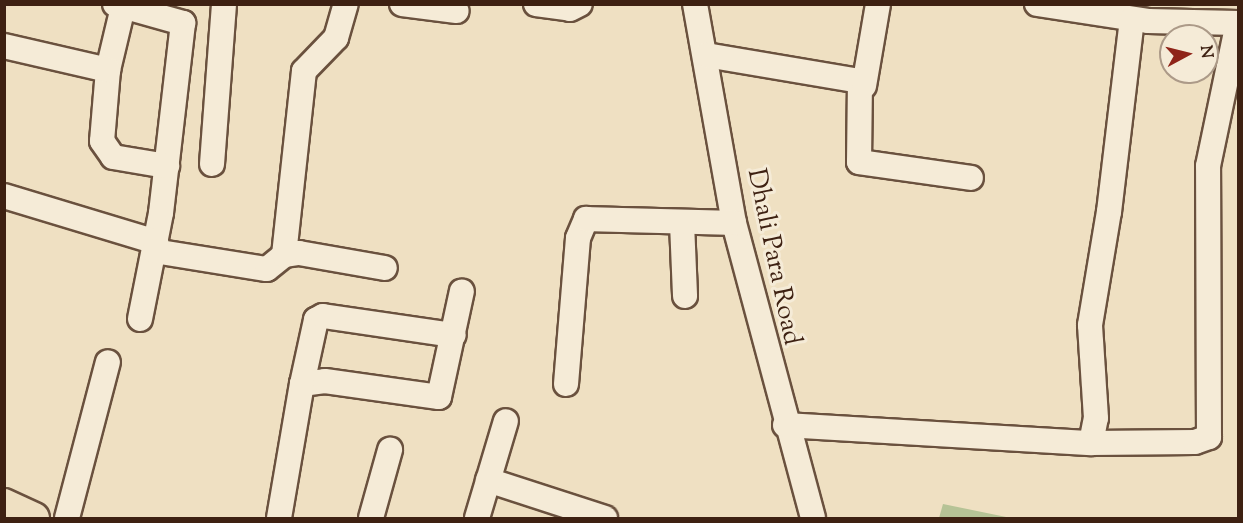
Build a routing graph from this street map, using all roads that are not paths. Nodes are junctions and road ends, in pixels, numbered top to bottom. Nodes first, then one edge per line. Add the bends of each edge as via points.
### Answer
1 (224, 4) edge
2 (346, 4) edge
3 (402, 4) edge
4 (536, 4) edge
5 (580, 4) edge
6 (695, 4) edge
7 (878, 4) edge
8 (1037, 4) edge
9 (1238, 4) edge
10 (119, 6) edge
11 (457, 11) dead end
12 (1132, 19) junction
13 (1239, 23) edge
14 (4, 46) edge
15 (706, 55) junction
16 (108, 70) junction
17 (864, 86) junction
18 (212, 164) dead end
19 (166, 166) junction
20 (971, 178) dead end
21 (4, 196) edge
22 (682, 223) junction
23 (734, 223) junction
24 (155, 246) junction
25 (284, 255) junction
26 (385, 268) dead end
27 (462, 291) dead end
28 (685, 296) dead end
29 (140, 319) dead end
30 (454, 336) junction
31 (108, 362) dead end
32 (302, 384) junction
33 (566, 384) dead end
34 (506, 422) dead end
35 (785, 425) junction
36 (1091, 443) junction
37 (390, 450) dead end
38 (488, 480) junction
39 (4, 504) edge
40 (571, 513) edge
41 (34, 519) edge
42 (67, 519) edge
43 (279, 519) edge
44 (371, 519) edge
45 (477, 519) edge
46 (605, 519) edge
47 (813, 519) edge

1 - 18 street
2 - 25 street via 336,38 308,60 304,71
3 - 11 street
4 - 5 street via 570,9
6 - 15 street, Dhali Para Road
7 - 17 street
8 - 12 street
9 - 13 street
10 - 16 street
10 - 19 street via 183,23
12 - 13 street
12 - 36 street via 1109,212 1090,325 1096,418
13 - 36 street via 1208,166 1212,432 1203,441
14 - 16 street
15 - 17 street
15 - 23 street, Dhali Para Road
16 - 19 street via 101,130 106,151
17 - 20 street via 859,162
19 - 24 street
21 - 24 street
22 - 23 street
22 - 28 street
22 - 33 street via 586,219 578,238
23 - 35 street, Dhali Para Road
24 - 25 street via 267,269
24 - 29 street
25 - 26 street
27 - 30 street
30 - 32 street via 439,397 325,381
30 - 32 street via 323,316 316,320
31 - 42 street
32 - 43 street
34 - 38 street
35 - 36 street
35 - 47 street, Dhali Para Road
37 - 44 street
38 - 40 street
38 - 45 street
39 - 41 main road
40 - 46 street

